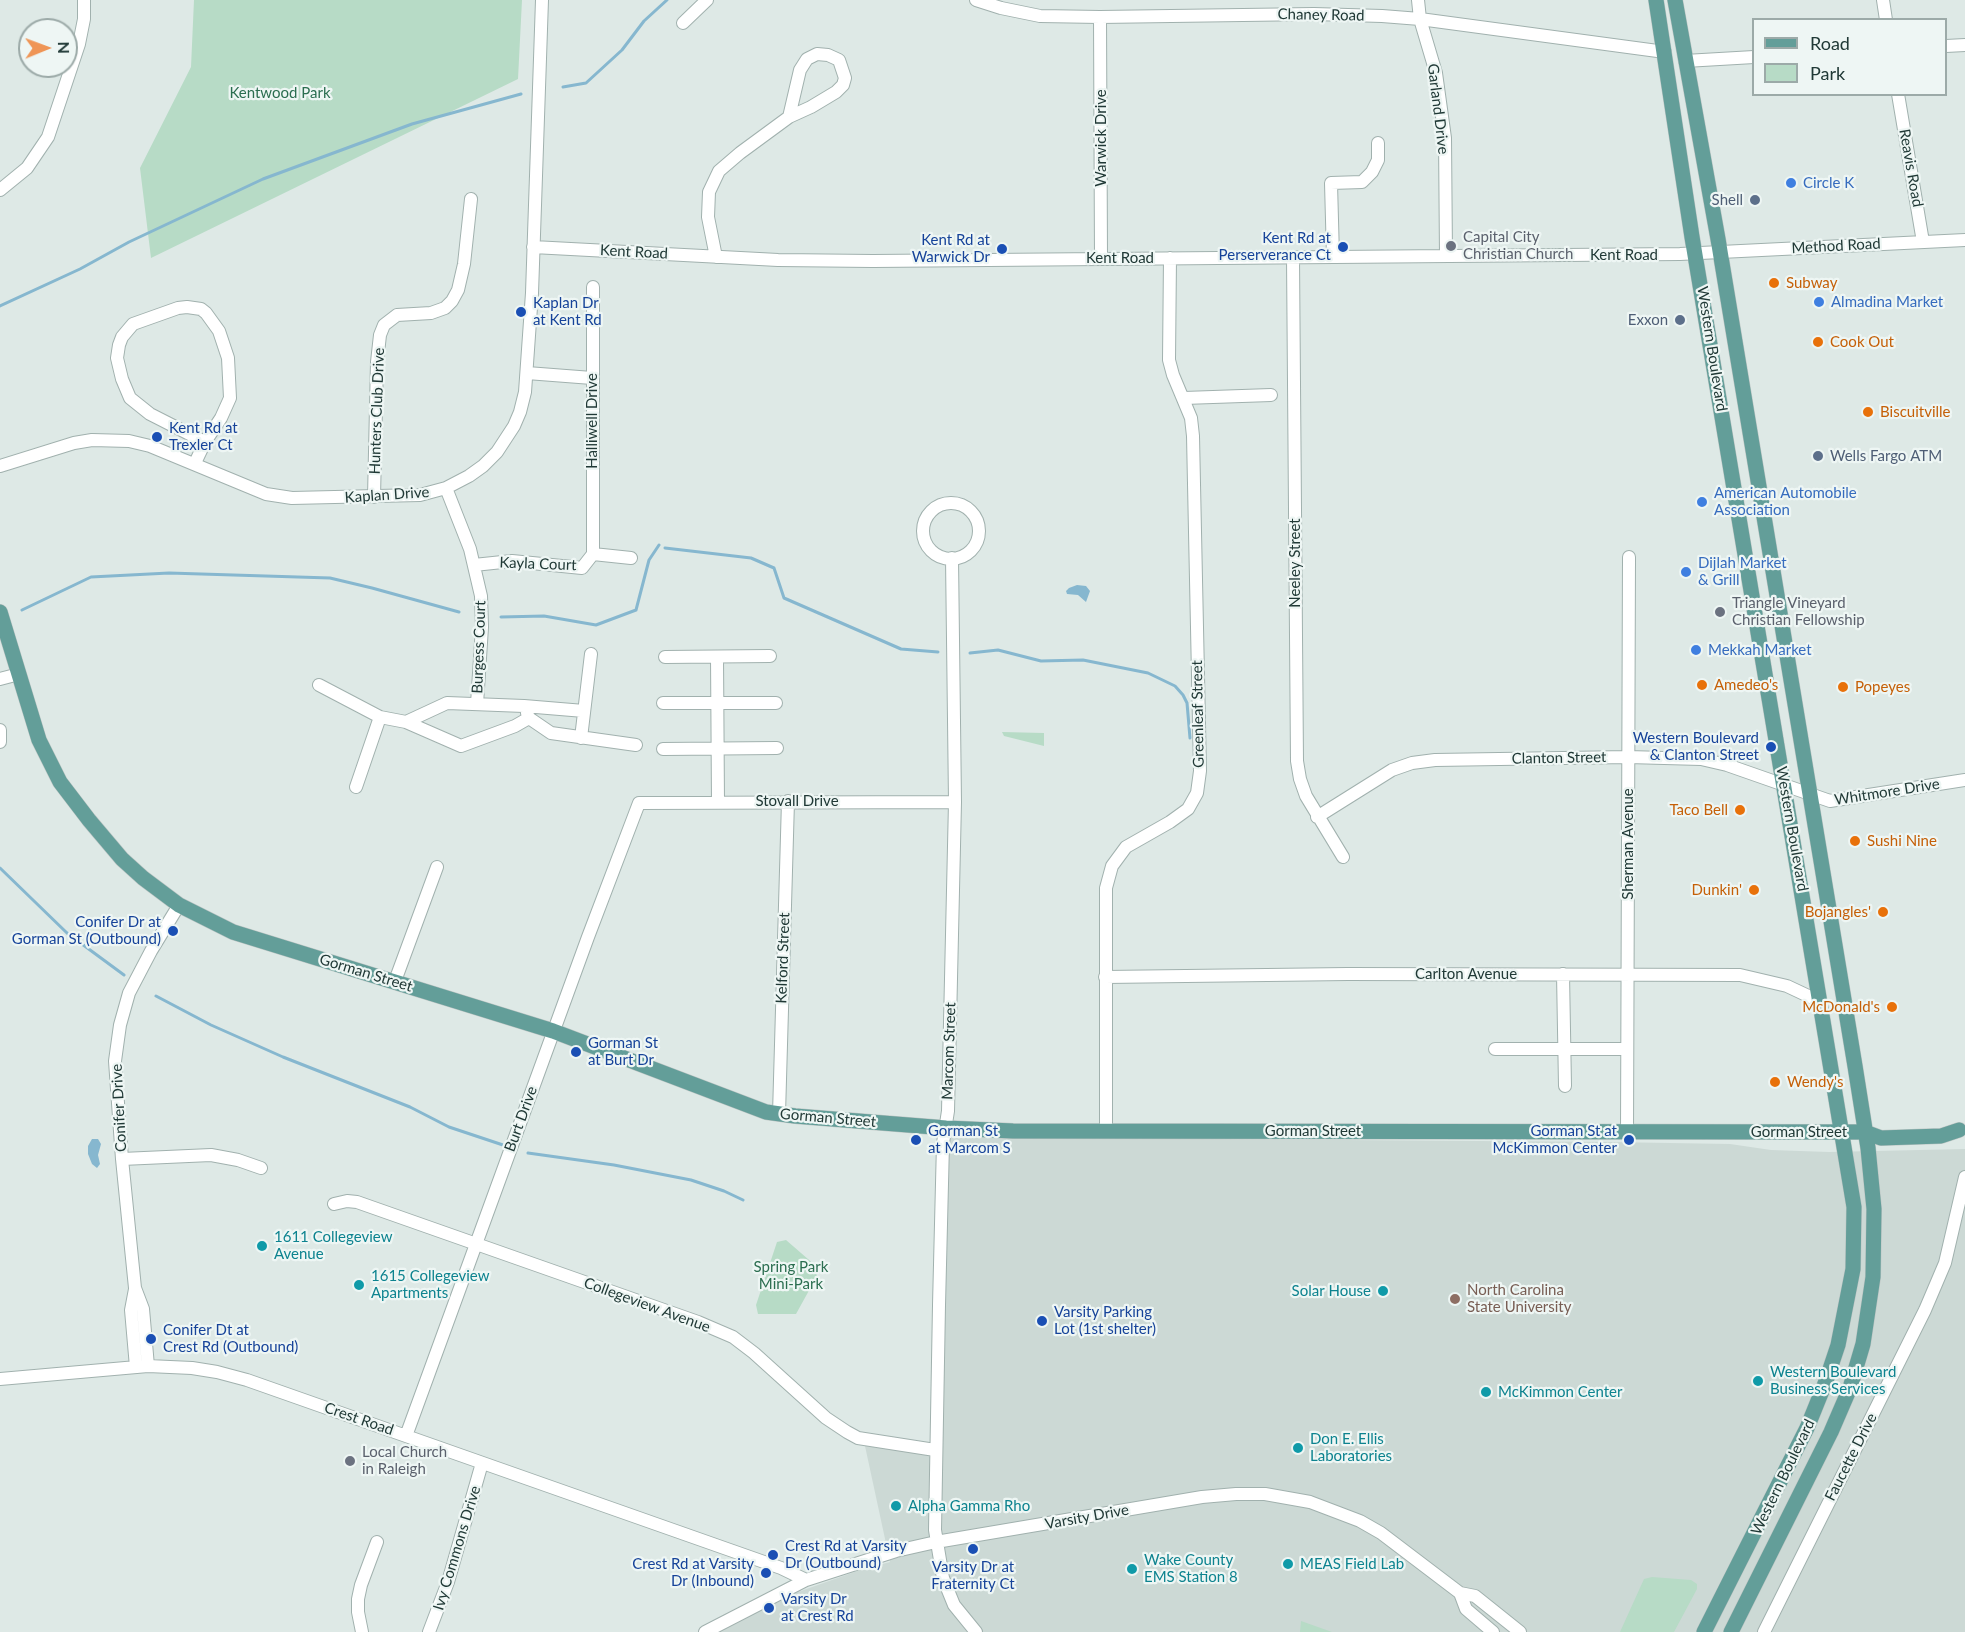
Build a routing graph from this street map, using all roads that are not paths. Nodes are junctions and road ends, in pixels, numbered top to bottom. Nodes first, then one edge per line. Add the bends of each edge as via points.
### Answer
1 (84, 0) edge
2 (542, 0) edge
3 (707, 0) edge
4 (976, 0) edge
5 (1418, 0) edge
6 (1656, 0) edge
7 (1675, 0) edge
8 (1882, 0) edge
9 (1100, 17) junction
10 (1886, 18) edge
11 (1420, 20) junction
12 (683, 23) dead end
13 (1965, 45) edge
14 (1947, 46) edge
15 (1665, 52) junction
16 (1752, 57) edge
17 (1685, 61) junction
18 (1898, 96) edge
19 (789, 117) junction
20 (1378, 143) dead end
21 (0, 190) edge
22 (471, 199) dead end
23 (1965, 240) edge
24 (1923, 242) junction
25 (533, 247) junction
26 (1708, 252) junction
27 (1446, 256) junction
28 (716, 257) junction
29 (1333, 257) junction
30 (1101, 258) junction
31 (1170, 258) junction
32 (1293, 258) junction
33 (593, 287) dead end
34 (528, 373) junction
35 (592, 378) junction
36 (1271, 395) dead end
37 (1184, 398) junction
38 (205, 442) junction
39 (195, 463) junction
40 (0, 466) edge
41 (446, 488) junction
42 (375, 497) junction
43 (593, 554) junction
44 (1629, 557) dead end
45 (631, 558) dead end
46 (952, 558) junction
47 (474, 565) junction
48 (0, 612) edge
49 (591, 654) dead end
50 (770, 656) dead end
51 (665, 657) dead end
52 (717, 657) junction
53 (18, 674) junction
54 (0, 679) edge
55 (319, 685) dead end
56 (718, 703) junction
57 (776, 703) dead end
58 (477, 704) junction
59 (663, 704) dead end
60 (524, 706) junction
61 (585, 711) junction
62 (380, 717) junction
63 (529, 718) junction
64 (406, 722) junction
65 (0, 730) edge
66 (581, 738) junction
67 (0, 742) edge
68 (636, 745) dead end
69 (718, 748) junction
70 (777, 748) dead end
71 (663, 749) dead end
72 (1628, 757) junction
73 (1965, 780) edge
74 (1784, 786) junction
75 (356, 787) dead end
76 (1809, 795) junction
77 (788, 801) junction
78 (718, 802) junction
79 (955, 802) junction
80 (639, 803) joint
81 (1317, 816) junction
82 (1342, 857) dead end
83 (437, 867) dead end
84 (179, 905) junction
85 (1563, 974) junction
86 (1628, 974) junction
87 (1105, 977) junction
88 (395, 981) junction
89 (1821, 1002) junction
90 (553, 1031) junction
91 (1495, 1048) dead end
92 (1564, 1048) junction
93 (1627, 1049) junction
94 (1564, 1086) dead end
95 (779, 1114) junction
96 (945, 1128) junction
97 (1962, 1130) edge
98 (1106, 1131) junction
99 (1627, 1131) junction
100 (1843, 1132) junction
101 (1865, 1132) junction
102 (122, 1159) junction
103 (261, 1168) dead end
104 (1965, 1177) edge
105 (334, 1204) dead end
106 (476, 1245) junction
107 (142, 1366) junction
108 (0, 1379) edge
109 (406, 1436) junction
110 (935, 1450) junction
111 (482, 1463) junction
112 (377, 1542) dead end
113 (936, 1542) junction
114 (806, 1580) junction
115 (1460, 1593) junction
116 (973, 1631) edge
117 (362, 1632) edge
118 (429, 1632) edge
119 (705, 1632) edge
120 (1493, 1632) edge
121 (1520, 1632) edge
122 (1704, 1632) edge
123 (1731, 1632) edge
124 (1764, 1632) edge

1 - 21 street via 79,44 48,138 27,168
2 - 25 street, Kaplan Drive
3 - 12 street
4 - 9 street, Chaney Road via 1040,16
5 - 11 street, Garland Drive
6 - 15 main road, Western Boulevard
7 - 17 main road, Western Boulevard
8 - 10 street
9 - 11 street, Chaney Road via 1314,14
9 - 30 street, Warwick Drive
11 - 15 street, Chaney Road
11 - 27 street, Garland Drive via 1436,73 1445,138
13 - 14 street
15 - 26 main road, Western Boulevard
16 - 17 street
17 - 26 main road, Western Boulevard
18 - 24 street, Reavis Road
19 - 19 street via 800,70 807,59 817,54 839,60 843,85
19 - 28 street via 719,171 710,192 708,217
20 - 29 street via 1378,160 1362,182 1331,183
22 - 42 street, Hunters Club Drive via 464,264 452,301 431,313 397,315 384,325 380,335
23 - 24 street, Method Road
24 - 26 street, Method Road
25 - 28 street, Kent Road
25 - 34 street, Kaplan Drive
26 - 27 street, Kent Road
26 - 74 main road, Western Boulevard
26 - 76 main road, Western Boulevard
27 - 29 street, Kent Road
28 - 30 street, Kent Road via 873,261
29 - 32 street, Kent Road
30 - 31 street, Kent Road
31 - 32 street, Kent Road
31 - 37 street, Greenleaf Street via 1169,360
32 - 81 street, Neeley Street via 1296,752 1303,788
33 - 35 street, Halliwell Drive
34 - 35 street
34 - 41 street, Kaplan Drive via 520,412 507,440 483,466
35 - 43 street, Halliwell Drive
36 - 37 street
37 - 87 street, Greenleaf Street via 1192,436 1200,771 1197,792 1188,809 1126,847 1112,866 1106,888
38 - 38 street via 230,398 228,358 215,323 201,309 188,307 133,324 122,337 117,358 130,398 150,414
38 - 39 street
39 - 40 street, Kaplan Drive via 150,446 108,440 74,443
39 - 42 street, Kaplan Drive via 278,497
41 - 42 street, Kaplan Drive via 420,495
41 - 47 street, Burgess Court
43 - 45 street, Kayla Court
43 - 47 street, Kayla Court via 582,568 512,561
44 - 72 street, Sherman Avenue
46 - 46 street via 969,552 977,541 978,521 964,506 945,503 928,515 923,534 934,552
46 - 79 street, Marcom Street
47 - 58 street, Burgess Court via 482,627
48 - 53 main road, Gorman Street
49 - 61 street
50 - 52 street
51 - 52 street
52 - 56 street
53 - 54 street
53 - 84 main road, Gorman Street via 39,740 73,801 122,859
55 - 62 street
56 - 57 street
56 - 59 street
56 - 69 street
58 - 60 street
58 - 64 street via 447,703
60 - 61 street
60 - 63 street
61 - 66 street
62 - 64 street
62 - 75 street
63 - 64 street via 461,746
63 - 66 street via 551,734
65 - 67 street
66 - 68 street
69 - 70 street
69 - 71 street
69 - 78 street
72 - 74 street, Clanton Street via 1701,759
72 - 81 street, Clanton Street via 1451,759 1412,764 1382,775
72 - 86 street, Sherman Avenue
73 - 76 street, Whitmore Drive via 1833,801
74 - 76 street, Clanton Street
74 - 89 main road, Western Boulevard
76 - 101 main road, Western Boulevard
77 - 78 street, Stovall Drive
77 - 79 street, Stovall Drive
77 - 95 street, Kelford Street
78 - 80 street, Stovall Drive
79 - 96 street, Marcom Street
80 - 90 street, Burt Drive
81 - 82 street, Neeley Street
83 - 88 street
84 - 88 main road, Gorman Street via 233,932
84 - 102 street, Conifer Drive via 134,982 120,1025 115,1077
85 - 86 street, Carlton Avenue
85 - 87 street, Carlton Avenue
85 - 92 street
86 - 89 street, Carlton Avenue via 1740,975 1787,986
86 - 93 street, Sherman Avenue
87 - 98 street, Greenleaf Street
88 - 90 main road, Gorman Street
89 - 100 main road, Western Boulevard
90 - 95 main road, Gorman Street via 733,1101
90 - 106 street, Burt Drive
91 - 92 street
92 - 93 street
92 - 94 street
93 - 99 street, Sherman Avenue
95 - 96 main road, Gorman Street
96 - 98 main road, Gorman Street
96 - 110 street, Marcom Street
97 - 101 main road, Gorman Street via 1941,1136 1881,1138
98 - 99 main road, Gorman Street
99 - 100 main road, Gorman Street
100 - 101 main road, Gorman Street
100 - 122 main road, Western Boulevard via 1853,1189 1855,1238 1838,1346 1807,1428
101 - 123 main road, Western Boulevard via 1875,1255 1856,1369 1832,1432
102 - 103 street via 211,1155
102 - 107 street, Conifer Drive via 135,1288 143,1309
104 - 124 street, Faucette Drive via 1945,1263 1925,1310
105 - 106 street, Collegeview Avenue via 357,1202
106 - 109 street, Burt Drive
106 - 110 street, Collegeview Avenue via 733,1337 826,1418 858,1438
107 - 108 street, Crest Road
107 - 109 street, Crest Road via 217,1371
109 - 111 street, Crest Road
110 - 113 street, Marcom Street
111 - 114 street, Crest Road
111 - 118 street, Ivy Commons Drive via 448,1582
112 - 117 street via 358,1599
113 - 114 street, Varsity Drive
113 - 115 street, Varsity Drive via 1202,1497 1265,1494 1310,1502 1360,1521
113 - 116 street, Marcom Street via 954,1605
114 - 119 street, Varsity Drive
115 - 120 street, Varsity Drive via 1466,1609
115 - 121 street, Varsity Drive via 1475,1596

